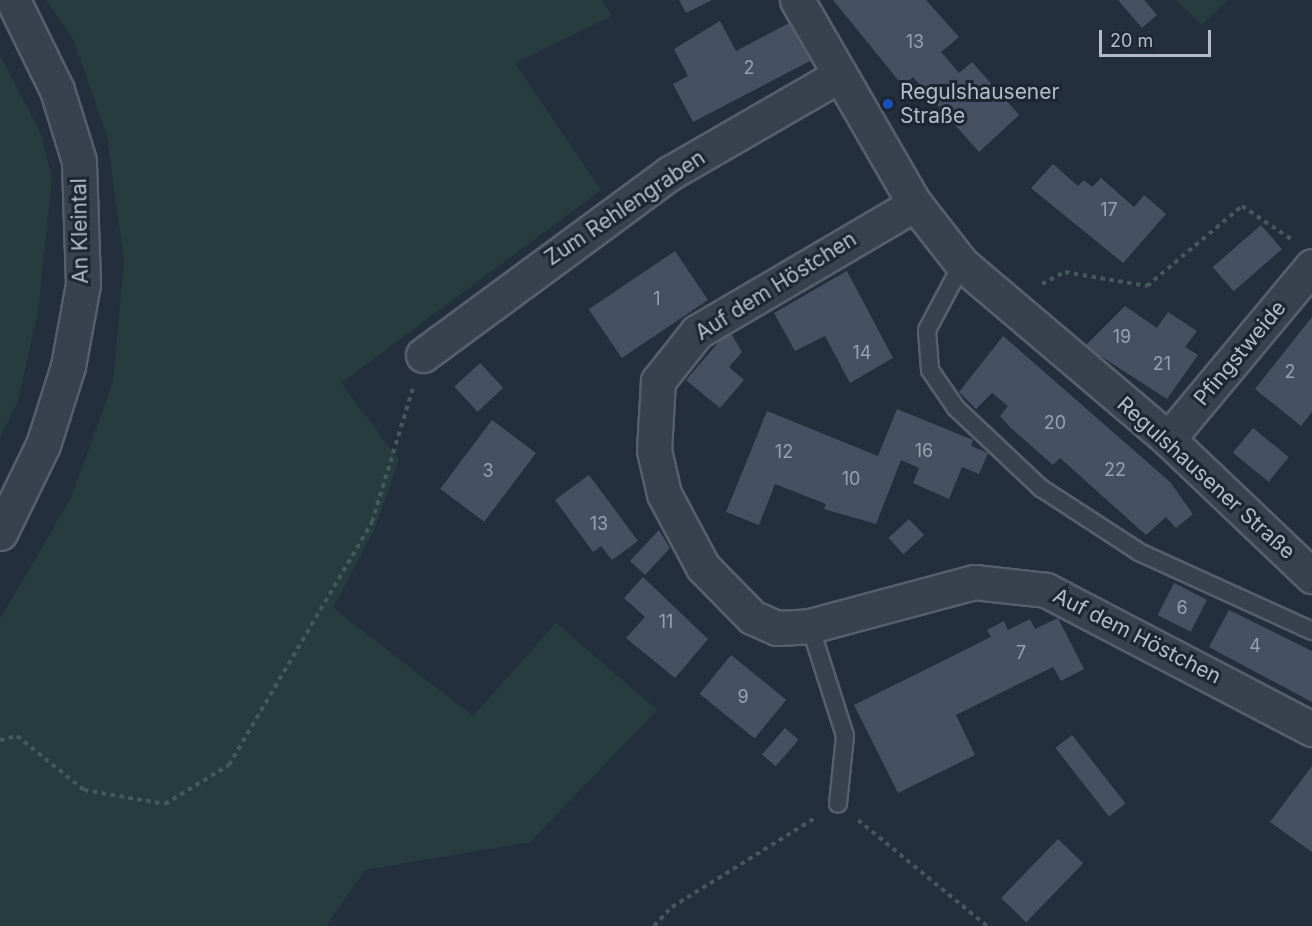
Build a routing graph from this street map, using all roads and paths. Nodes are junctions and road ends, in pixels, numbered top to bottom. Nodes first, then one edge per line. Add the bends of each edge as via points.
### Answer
1 (13, 0) edge
2 (798, 0) edge
3 (838, 76) junction
4 (915, 204) junction
5 (1304, 254) edge
6 (962, 264) junction
7 (1005, 306) junction
8 (423, 355) joint
9 (1168, 439) junction
10 (0, 533) edge
11 (1312, 576) edge
12 (810, 626) junction
13 (1312, 631) edge
14 (1312, 729) edge
15 (0, 740) edge
16 (838, 804) junction
17 (654, 926) edge
18 (987, 926) edge

1 - 10 street, An Kleintal via 57,90 79,161 83,284 68,366 43,445
2 - 3 street, Regulshausener Straße
3 - 4 street, Regulshausener Straße
3 - 8 street, Zum Rehlengraben via 670,173
4 - 6 street, Regulshausener Straße
4 - 12 street, Auf dem Höstchen via 697,332 658,381 654,450 682,534 702,567 752,617 777,628
5 - 7 path via 1242,206 1147,286 1065,272
5 - 9 street, Pfingstweide
6 - 7 street, Regulshausener Straße
6 - 13 lane via 927,330 930,370 956,408 1041,488 1139,552
7 - 9 street, Regulshausener Straße
8 - 15 path via 372,522 229,765 165,804 84,790 17,736
9 - 11 street, Regulshausener Straße
12 - 14 street, Auf dem Höstchen via 917,594 974,582 1013,582 1095,612
12 - 16 lane via 845,736
16 - 17 path via 672,907
16 - 18 path

